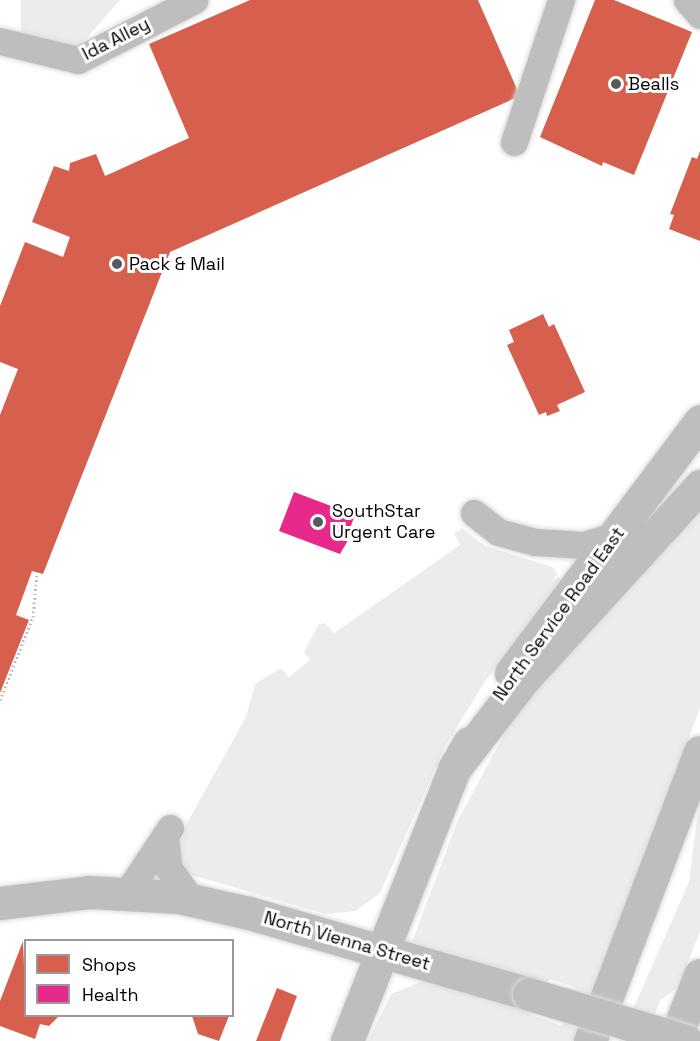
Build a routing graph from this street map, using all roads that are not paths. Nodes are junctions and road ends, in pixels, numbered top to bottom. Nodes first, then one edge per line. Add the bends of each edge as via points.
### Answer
1 (194, 0) edge
2 (561, 0) edge
3 (687, 0) edge
4 (700, 15) edge
5 (0, 41) edge
6 (514, 142) dead end
7 (700, 422) edge
8 (700, 486) edge
9 (474, 513) dead end
10 (619, 534) junction
11 (536, 542) junction
12 (565, 605) junction
13 (700, 752) edge
14 (454, 769) junction
15 (127, 893) junction
16 (191, 900) junction
17 (0, 903) edge
18 (382, 951) junction
19 (700, 975) edge
20 (347, 1041) edge
21 (590, 1041) edge
22 (674, 1041) edge
23 (686, 1041) edge

1 - 5 lane, Ida Alley via 78,60
2 - 6 lane
3 - 4 lane
7 - 10 main road, North Service Road East
8 - 14 main road via 552,647
9 - 11 lane via 498,531
10 - 11 lane via 584,545
10 - 12 main road, North Service Road East
11 - 12 lane via 557,558 572,577
12 - 14 main road, North Service Road East via 511,674
13 - 21 main road
14 - 18 main road, North Service Road East
15 - 16 main road, North Vienna Street
15 - 16 lane via 167,833 168,869
15 - 17 main road, North Vienna Street via 89,892
16 - 18 main road, North Vienna Street
18 - 20 main road, North Service Road East
18 - 23 main road, North Vienna Street, bridge
19 - 22 main road

